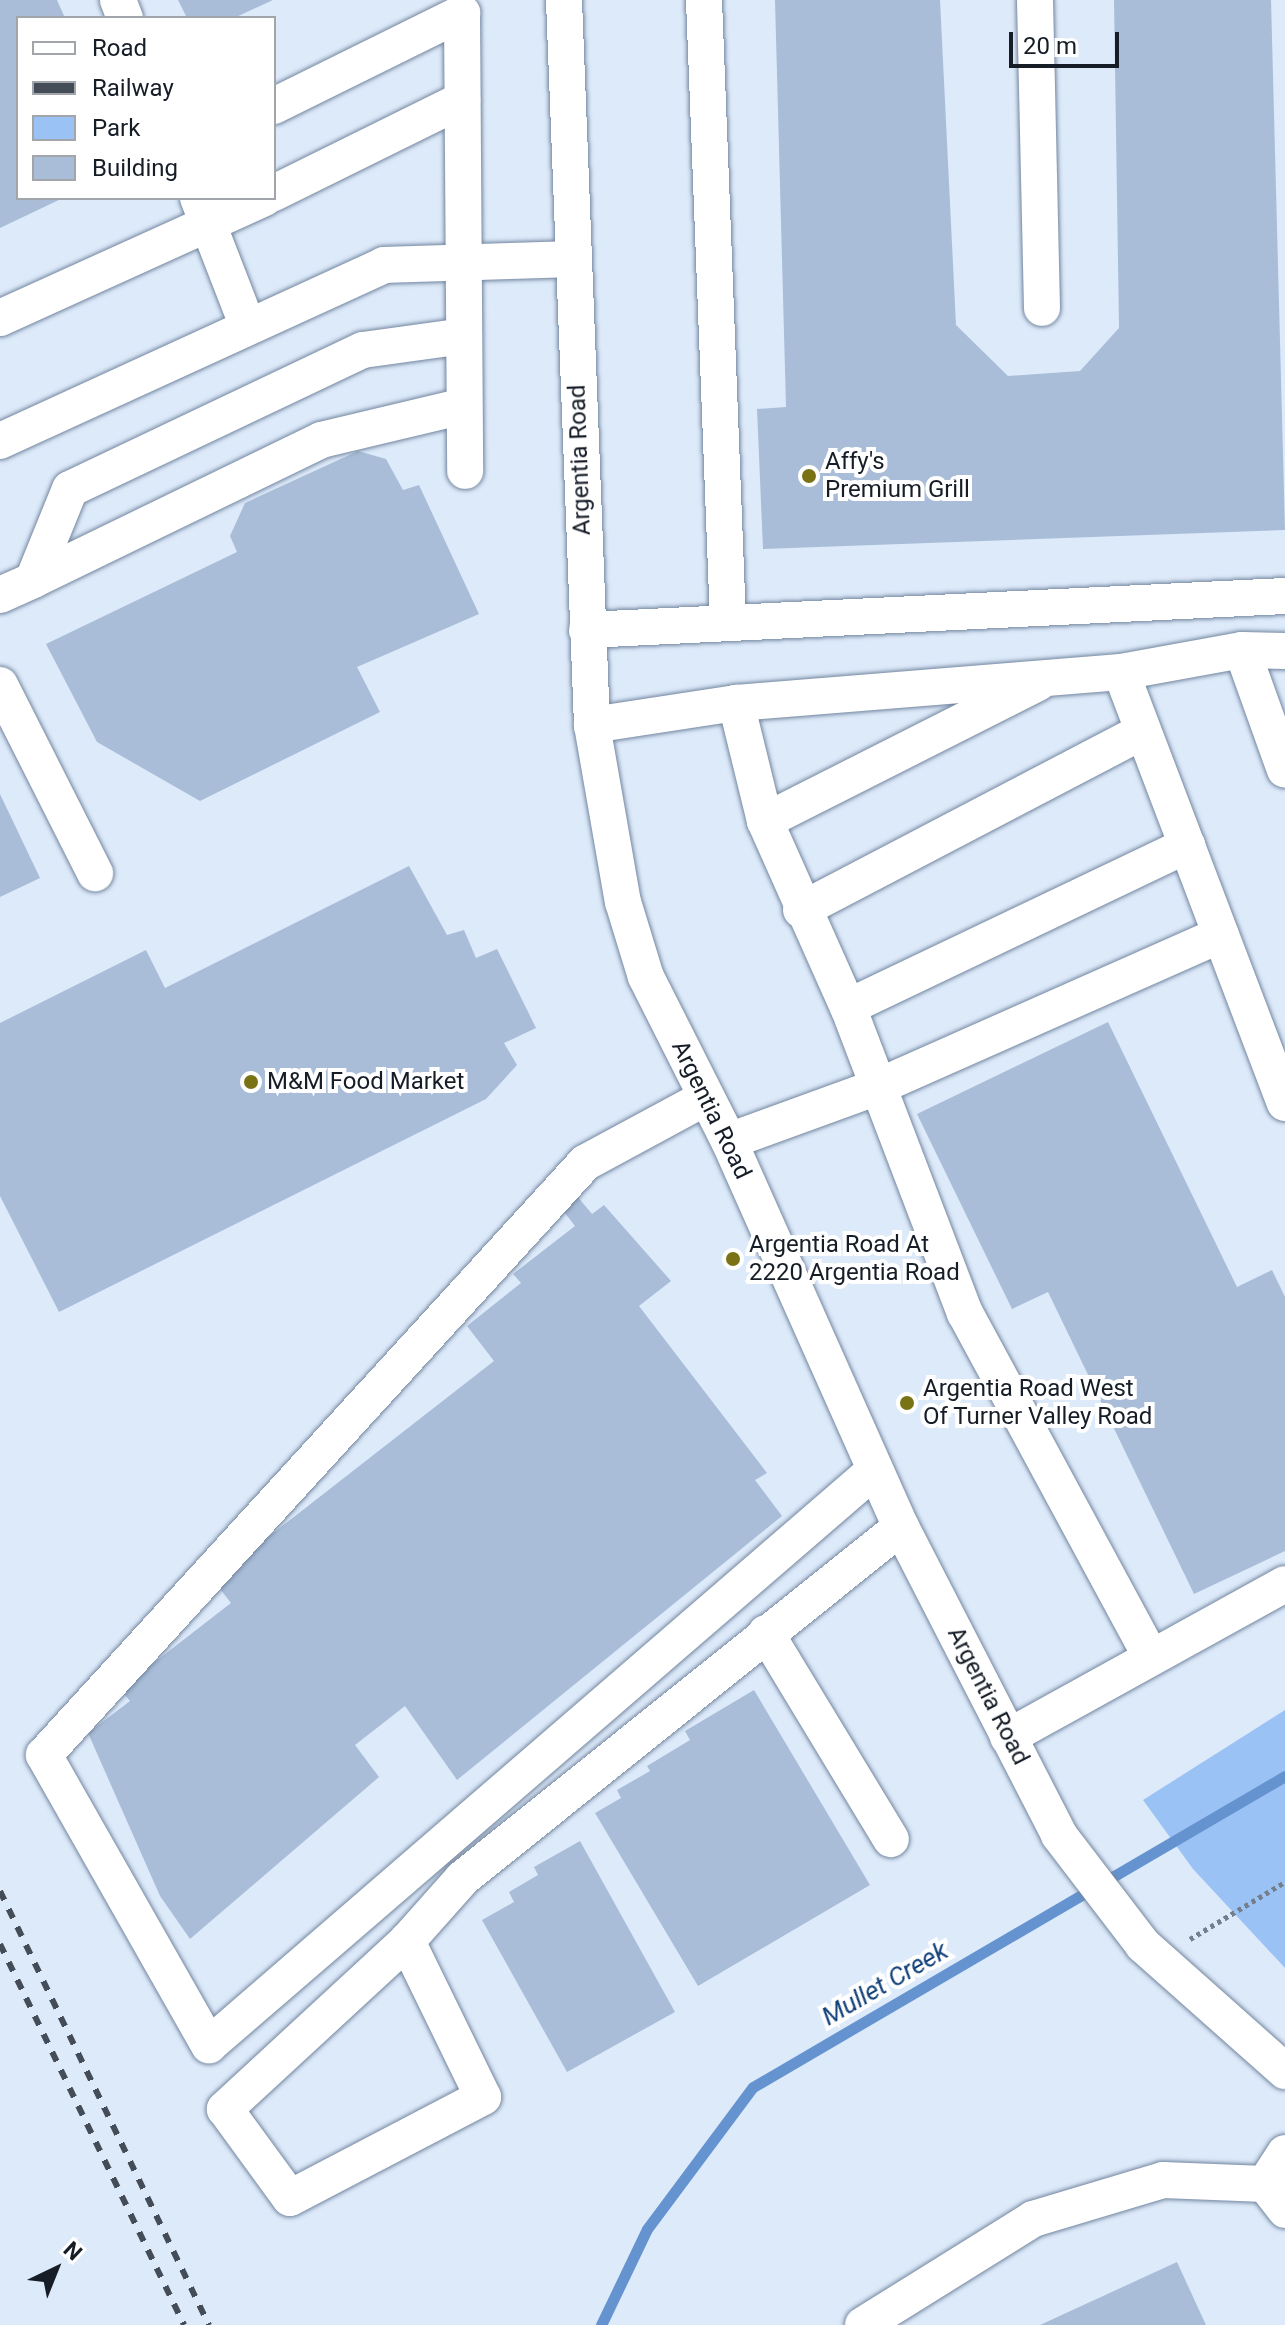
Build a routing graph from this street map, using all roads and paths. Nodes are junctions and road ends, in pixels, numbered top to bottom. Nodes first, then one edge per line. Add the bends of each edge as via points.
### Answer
1 (564, 0) edge
2 (704, 0) edge
3 (1035, 0) edge
4 (462, 100) junction
5 (276, 105) edge
6 (276, 192) edge
7 (256, 200) edge
8 (203, 212) edge
9 (572, 259) junction
10 (463, 263) junction
11 (1042, 308) dead end
12 (0, 318) edge
13 (248, 327) junction
14 (464, 336) junction
15 (464, 406) junction
16 (0, 441) edge
17 (465, 471) dead end
18 (33, 580) junction
19 (0, 595) edge
20 (1285, 596) edge
21 (728, 623) junction
22 (587, 630) junction
23 (1242, 650) junction
24 (1285, 651) edge
25 (1121, 672) junction
26 (1056, 674) junction
27 (0, 685) edge
28 (736, 703) junction
29 (592, 725) junction
30 (1140, 733) junction
31 (1285, 770) edge
32 (765, 821) junction
33 (1187, 845) junction
34 (95, 873) dead end
35 (801, 910) junction
36 (1221, 935) junction
37 (848, 1007) junction
38 (875, 1088) junction
39 (705, 1098) junction
40 (1285, 1103) edge
41 (729, 1141) junction
42 (875, 1470) junction
43 (901, 1527) junction
44 (1285, 1584) edge
45 (766, 1633) junction
46 (1149, 1653) junction
47 (1008, 1737) junction
48 (891, 1839) dead end
49 (1285, 1882) edge
50 (407, 1941) junction
51 (1150, 1952) junction
52 (1285, 2071) edge
53 (1285, 2153) edge
54 (1275, 2197) edge
55 (863, 2325) edge

1 - 9 street, Argentia Road
2 - 21 street
3 - 11 street
4 - 5 street via 462,13
4 - 6 street
4 - 10 street
7 - 8 street
8 - 12 street
8 - 13 street
9 - 10 street
9 - 22 street, Argentia Road
10 - 13 street via 384,265
10 - 14 street
13 - 16 street
14 - 15 street
14 - 18 street via 363,350 70,489
15 - 17 street
15 - 18 street via 321,440
18 - 19 street
20 - 21 street
21 - 22 street
22 - 29 street, Argentia Road
23 - 24 street
23 - 25 street
23 - 31 street
25 - 26 street
25 - 30 street
26 - 28 street
26 - 32 street
27 - 34 street
28 - 29 street
28 - 32 street
29 - 39 street, Argentia Road via 623,902 646,977
30 - 33 street
30 - 35 street
32 - 35 street
33 - 36 street
33 - 37 street
35 - 37 street
36 - 38 street
36 - 40 street
37 - 38 street
38 - 41 street
38 - 46 street via 965,1313
39 - 41 street, Argentia Road
39 - 42 street via 585,1163 44,1755 209,2045
41 - 42 street, Argentia Road
42 - 43 street, Argentia Road
43 - 45 street
43 - 47 street, Argentia Road
44 - 46 street
45 - 48 street
45 - 50 street via 463,1878
46 - 47 street
47 - 51 street, Argentia Road via 1059,1835
49 - 51 path
50 - 50 street via 483,2097 290,2198 225,2109
51 - 52 street, Argentia Road
53 - 54 street
54 - 55 street via 1163,2180 1033,2219

